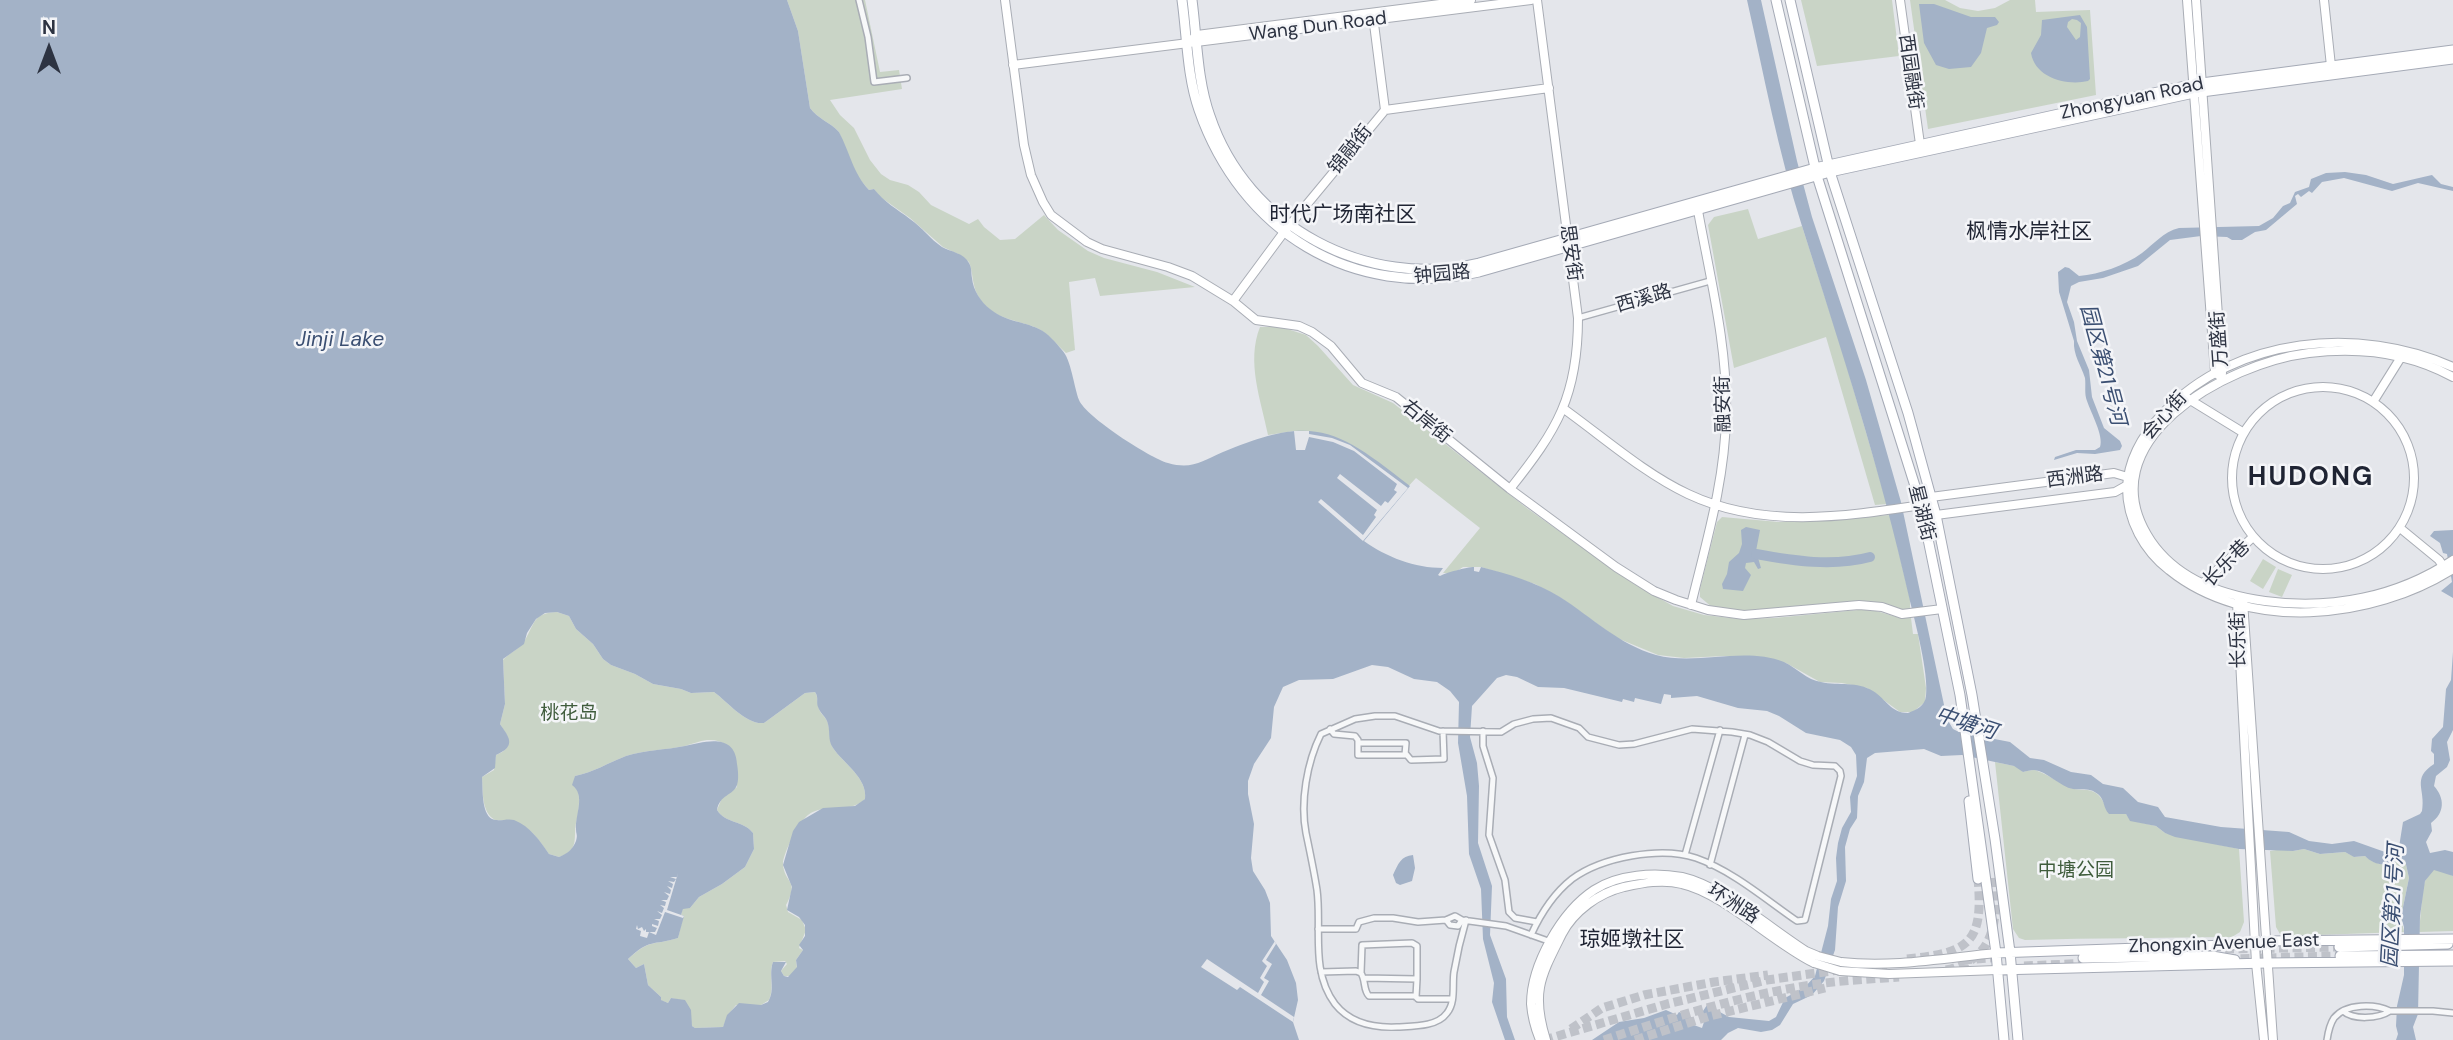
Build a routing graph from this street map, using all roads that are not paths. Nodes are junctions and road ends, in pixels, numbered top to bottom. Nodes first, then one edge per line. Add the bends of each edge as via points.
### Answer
1 (859, 0) edge
2 (1005, 0) edge
3 (1182, 0) edge
4 (1192, 0) edge
5 (1471, 0) edge
6 (1531, 0) edge
7 (1537, 0) edge
8 (1776, 0) edge
9 (1790, 0) edge
10 (1900, 0) edge
11 (2188, 0) edge
12 (2196, 0) edge
13 (2324, 0) edge
14 (1373, 16) junction
15 (1194, 40) junction
16 (2453, 50) edge
17 (2453, 59) edge
18 (1013, 65) junction
19 (2331, 66) junction
20 (907, 78) dead end
21 (1549, 88) junction
22 (2198, 88) junction
23 (1385, 110) junction
24 (1920, 144) junction
25 (1829, 168) junction
26 (1816, 172) junction
27 (1697, 206) junction
28 (1287, 229) junction
29 (1568, 243) junction
30 (1710, 281) junction
31 (1233, 301) junction
32 (1578, 318) junction
33 (2403, 353) junction
34 (2453, 367) edge
35 (2219, 371) junction
36 (2453, 377) edge
37 (2222, 379) junction
38 (2186, 398) junction
39 (2373, 402) junction
40 (1564, 410) junction
41 (2244, 433) junction
42 (2130, 481) junction
43 (2029, 484) junction
44 (1510, 489) junction
45 (1931, 497) junction
46 (2032, 503) junction
47 (1716, 505) junction
48 (1921, 505) junction
49 (1936, 515) junction
50 (2400, 528) junction
51 (2253, 537) junction
52 (2449, 567) edge
53 (2201, 587) junction
54 (2240, 603) junction
55 (1691, 605) junction
56 (1937, 610) junction
57 (1330, 729) junction
58 (1720, 730) junction
59 (1443, 731) junction
60 (1482, 731) junction
61 (1745, 735) junction
62 (1359, 743) junction
63 (1406, 754) junction
64 (1970, 762) junction
65 (1982, 764) junction
66 (1685, 855) junction
67 (1710, 864) junction
68 (1995, 877) tunnel mouth
69 (1978, 879) tunnel mouth
70 (1464, 920) junction
71 (1537, 922) junction
72 (1318, 929) junction
73 (1531, 935) junction
74 (2453, 939) edge
75 (1554, 943) junction
76 (2260, 943) junction
77 (2453, 944) edge
78 (2010, 952) junction
79 (1996, 953) junction
80 (2453, 955) edge
81 (2083, 958) dead end
82 (2453, 961) edge
83 (2261, 963) junction
84 (1840, 967) junction
85 (1997, 970) junction
86 (2012, 970) junction
87 (1321, 972) junction
88 (1363, 975) junction
89 (1417, 979) junction
90 (1416, 997) junction
91 (1452, 999) junction
92 (2343, 1011) junction
93 (2392, 1011) junction
94 (2453, 1013) edge
95 (1539, 1040) edge
96 (1546, 1040) edge
97 (2004, 1040) edge
98 (2018, 1040) edge
99 (2264, 1040) edge
100 (2273, 1040) edge
101 (2327, 1040) edge

1 - 20 street via 874,82
2 - 18 street, 右岸街
3 - 15 main road
4 - 15 main road
5 - 14 street, Wang Dun Road
6 - 14 street, Wang Dun Road
7 - 21 street, 思安街
8 - 26 main road, 星湖街
9 - 25 main road, 星湖街
10 - 24 street, 西园融街
11 - 22 street, 万盛街
12 - 22 street, 万盛街
13 - 19 street
14 - 15 street, Wang Dun Road
14 - 23 street, 锦融街
15 - 18 street, Wang Dun Road
15 - 28 main road, 钟园路 via 1205,102 1225,152 1251,190
16 - 19 main road, Zhongyuan Road
17 - 22 main road, Zhongyuan Road
18 - 31 street, 右岸街 via 1031,175 1051,215 1087,242 1192,276
19 - 22 main road, Zhongyuan Road
21 - 23 street
21 - 29 street, 思安街
22 - 24 main road, Zhongyuan Road
22 - 25 main road, Zhongyuan Road
22 - 35 street, 万盛街
23 - 28 street, 锦融街
24 - 25 main road, Zhongyuan Road
25 - 26 main road, Zhongyuan Road
25 - 45 main road, 星湖街
26 - 27 main road, 钟园路
26 - 48 main road, 星湖街
27 - 29 main road, 钟园路
27 - 30 street, 融安街
28 - 29 main road, 钟园路 via 1348,257 1418,270 1460,268
28 - 31 street, 锦融街
29 - 32 street, 思安街
30 - 32 street, 西溪路
30 - 47 street, 融安街 via 1726,402
31 - 44 street, 右岸街 via 1256,320 1312,332 1331,346 1362,383 1396,397
32 - 40 street, 思安街 via 1577,359
33 - 34 street, 会心街
33 - 35 street, 会心街 via 2351,342 2310,345 2268,353
33 - 36 street, 会心街
33 - 37 street, 会心街 via 2310,353 2270,361
33 - 39 street
35 - 37 street, 万盛街
35 - 38 street, 会心街
37 - 38 street, 会心街
38 - 41 street
38 - 42 street, 会心街 via 2152,438
39 - 41 street via 2336,389 2302,390 2271,404
39 - 50 street via 2401,431 2413,466 2411,502
40 - 44 street, 思安街
40 - 47 street via 1661,479
41 - 51 street via 2235,455 2232,484 2238,512
42 - 43 street, 西洲路 via 2114,474
42 - 46 street, 西洲路 via 2115,492
42 - 53 street, 会心街 via 2150,538
43 - 45 street, 西洲路
43 - 46 street
44 - 55 street, 右岸街 via 1624,573
45 - 48 street
45 - 49 main road, 星湖街
46 - 49 street, 西洲路
47 - 48 street via 1778,518
47 - 55 street, 融安街
48 - 49 street
48 - 56 main road, 星湖街
49 - 65 main road, 星湖街
50 - 51 street via 2367,558 2324,569 2281,559
50 - 52 street
51 - 53 street, 长乐巷
52 - 54 street, 会心街 via 2401,595 2352,608 2306,612
53 - 54 street, 会心街
54 - 76 street, 长乐街
55 - 56 street, 右岸街 via 1744,615 1868,605 1898,613
56 - 64 main road, 星湖街
57 - 59 street via 1355,719 1395,716
57 - 62 street via 1334,734 1355,736
57 - 72 street via 1321,734 1313,751 1305,806
58 - 60 street via 1692,729 1619,745 1588,737 1579,728 1550,718 1501,732
58 - 61 street
58 - 66 street
59 - 60 street
59 - 63 street via 1444,759 1411,760
60 - 71 street via 1493,778 1489,835 1505,880 1509,912 1515,918
61 - 67 street
61 - 67 street via 1768,742 1800,761 1835,766 1840,771 1805,920 1797,921
62 - 63 street via 1406,743
62 - 63 street via 1358,755
64 - 69 main road via 1967,780
64 - 79 main road, 星湖街
65 - 68 main road
65 - 78 main road, 星湖街
66 - 67 street
66 - 71 street via 1634,855 1590,869 1557,893
70 - 72 street via 1458,926 1446,920 1374,918 1359,922 1356,929
70 - 73 street
70 - 91 street
71 - 73 street
72 - 87 street
73 - 75 street
74 - 76 main road, Zhongxin Avenue East
75 - 84 street, 环洲路, bridge via 1561,923 1595,890 1621,880 1663,874 1707,886 1816,960
75 - 95 street, 环洲路 via 1536,976 1531,1002
75 - 96 street, 环洲路 via 1538,994
76 - 78 main road, Zhongxin Avenue East
76 - 83 street, 长乐街
77 - 80 main road via 2339,951
78 - 79 main road, Zhongxin Avenue East
78 - 86 main road, 星湖街
79 - 84 street, 环洲路
79 - 85 main road, 星湖街
81 - 83 main road via 2212,956
82 - 83 main road, Zhongxin Avenue East
83 - 86 main road, Zhongxin Avenue East
83 - 99 street, 长乐街
83 - 100 street, 长乐街
84 - 85 street, 环洲路 via 1889,974
85 - 86 main road, Zhongxin Avenue East
85 - 97 main road, 星湖街
86 - 98 main road, 星湖街
87 - 88 street
87 - 91 street via 1340,1010 1363,1023 1390,1027 1440,1020
88 - 89 street
88 - 89 street via 1362,945 1412,943 1417,946
88 - 90 street via 1369,996
89 - 90 street
90 - 91 street
92 - 93 street via 2361,1007
92 - 93 street via 2364,1017
92 - 101 street via 2333,1018
93 - 94 street

